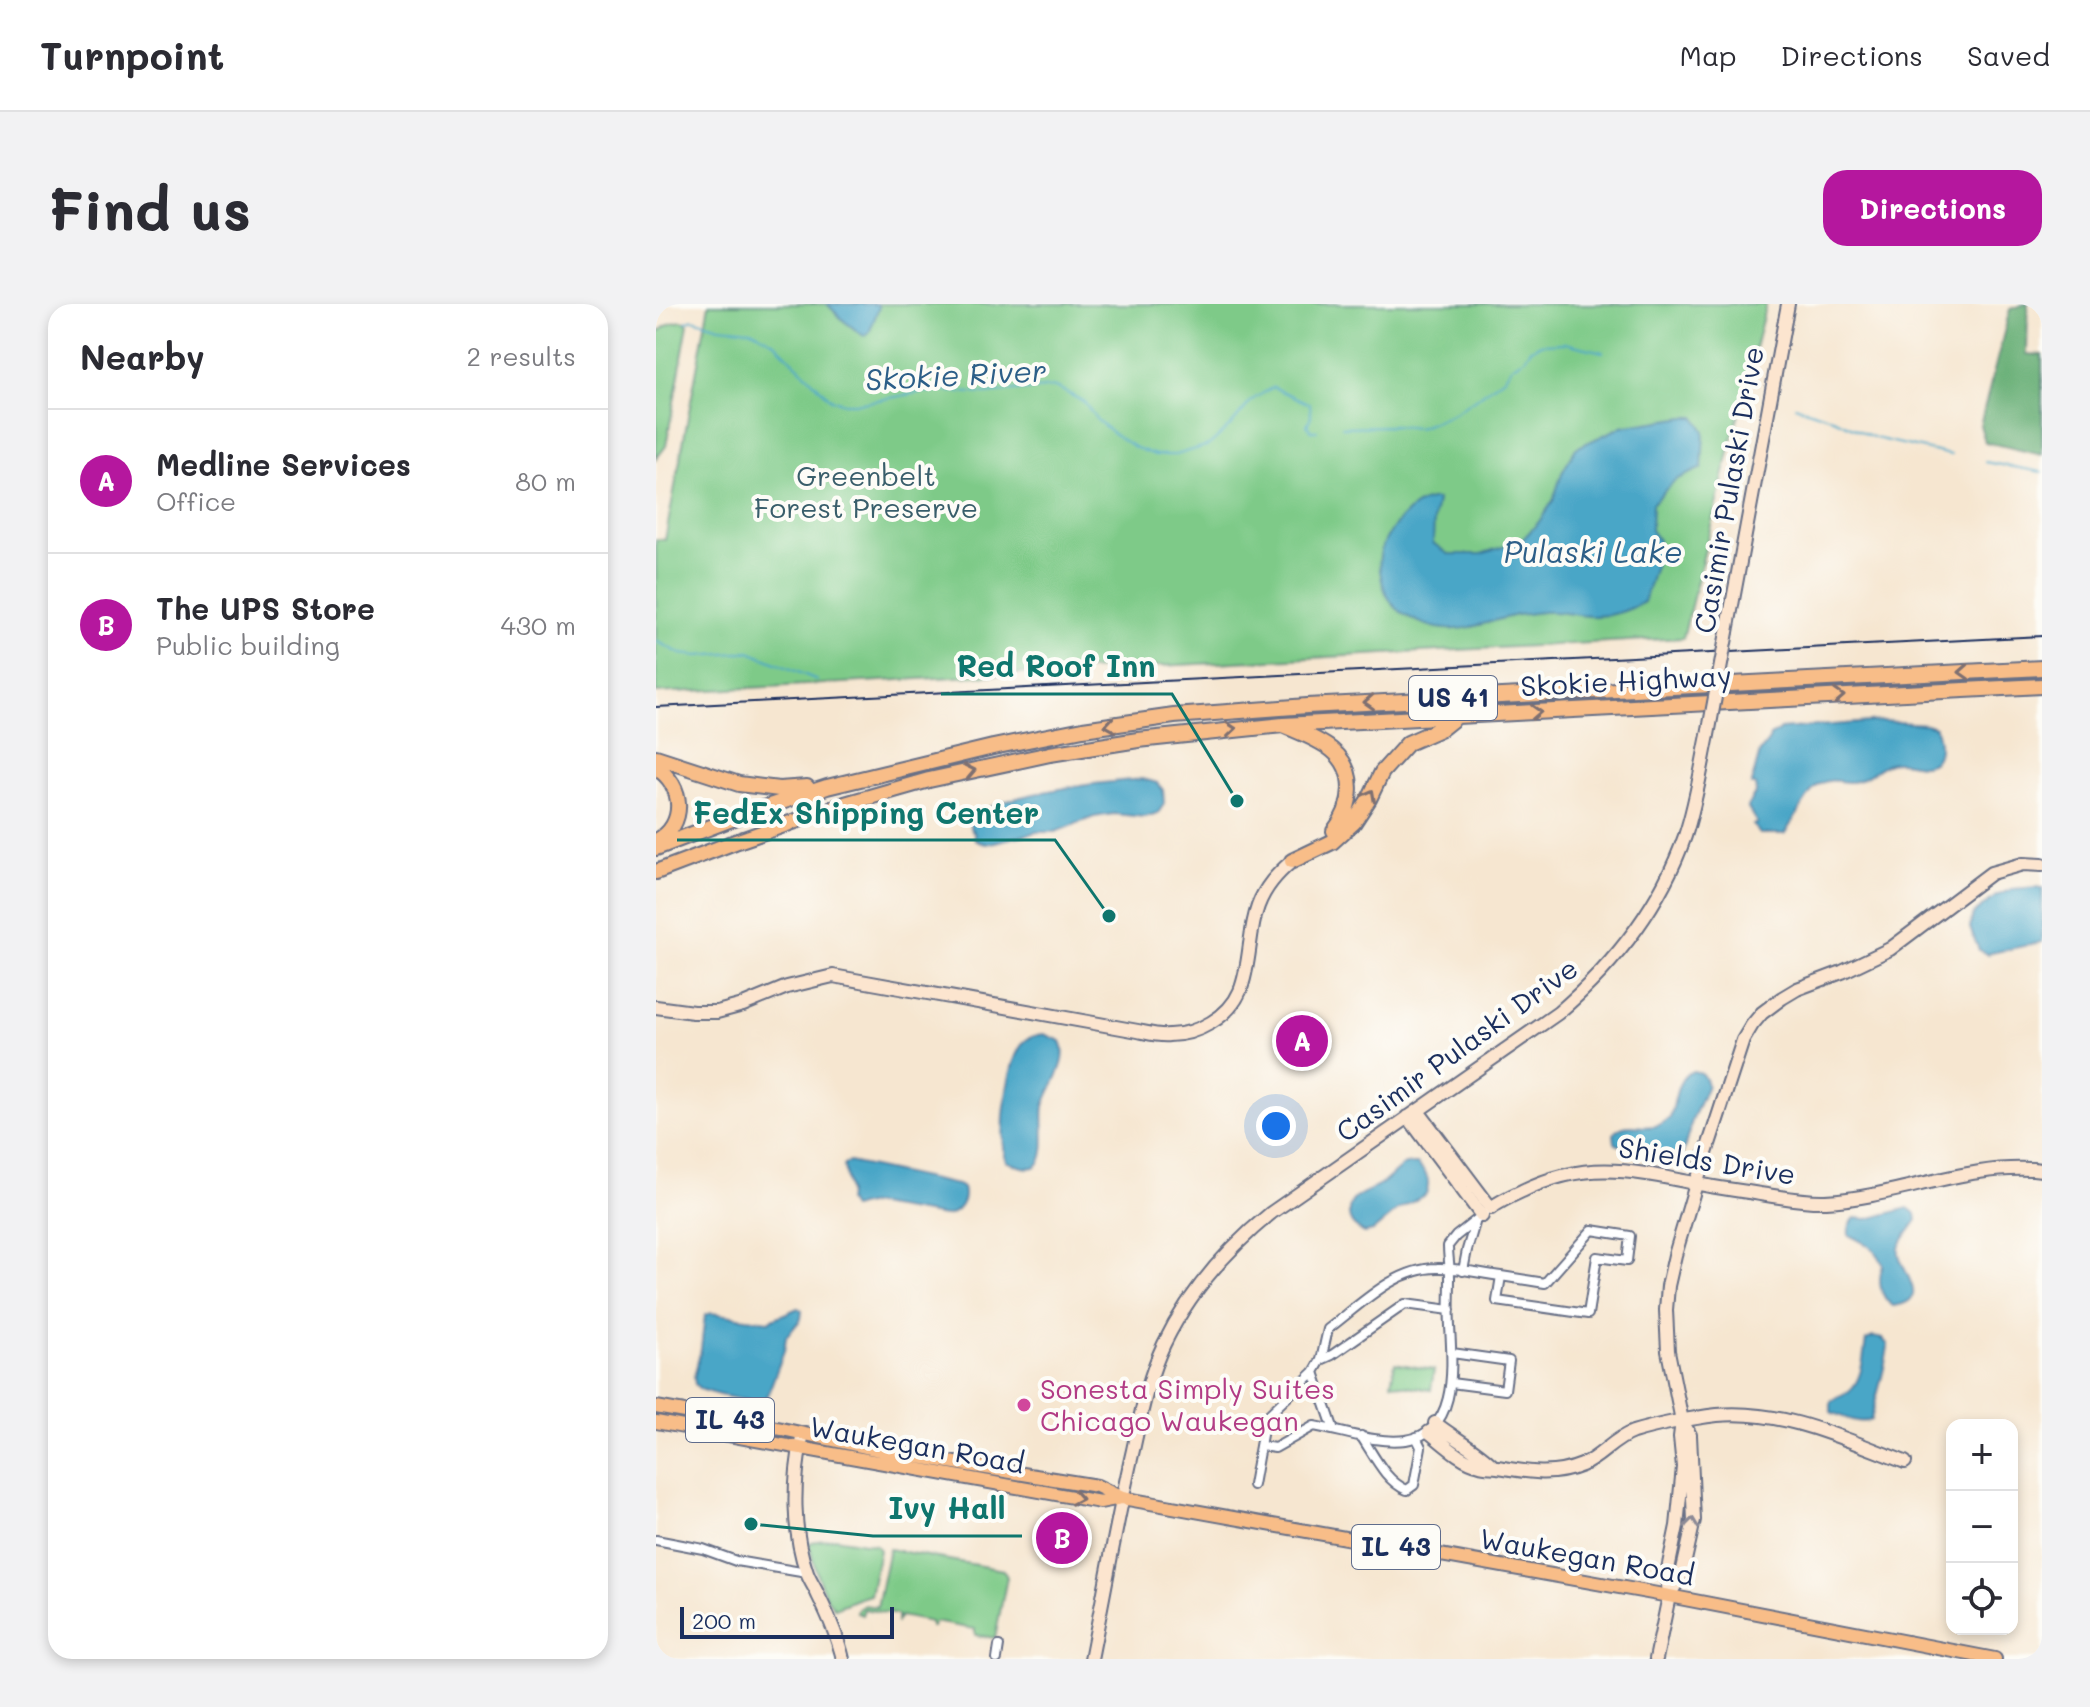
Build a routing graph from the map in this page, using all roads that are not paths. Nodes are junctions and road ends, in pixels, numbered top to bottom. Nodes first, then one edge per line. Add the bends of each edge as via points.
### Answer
1 (1788, 304) edge
2 (2042, 668) edge
3 (2042, 686) edge
4 (1458, 716) junction
5 (1283, 725) junction
6 (656, 757) edge
7 (656, 768) edge
8 (871, 777) junction
9 (656, 841) edge
10 (656, 848) edge
11 (1292, 861) junction
12 (2042, 865) edge
13 (656, 872) edge
14 (656, 1007) edge
15 (1413, 1114) junction
16 (2042, 1170) edge
17 (1696, 1184) junction
18 (1483, 1216) junction
19 (1450, 1270) junction
20 (1463, 1271) junction
21 (1501, 1276) junction
22 (1450, 1310) junction
23 (1452, 1353) junction
24 (1321, 1360) junction
25 (1314, 1372) junction
26 (1451, 1383) junction
27 (656, 1407) edge
28 (1682, 1421) junction
29 (656, 1422) edge
30 (1334, 1430) junction
31 (1427, 1430) junction
32 (803, 1435) junction
33 (1361, 1436) junction
34 (1261, 1446) junction
35 (800, 1448) junction
36 (1905, 1462) dead end
37 (1253, 1485) dead end
38 (1122, 1498) junction
39 (656, 1540) edge
40 (807, 1573) junction
41 (1669, 1596) junction
42 (999, 1646) dead end
43 (843, 1659) edge
44 (997, 1659) edge
45 (1091, 1659) edge
46 (1656, 1659) edge
47 (1995, 1659) edge

1 - 15 street, Casimir Pulaski Drive, bridge via 1695,802 1674,863 1646,915 1598,977 1558,1013
2 -> 8 highway, Skokie Highway / US 41 via 1200,714 1047,736
4 -> 3 highway, Skokie Highway / US 41
4 - 5 highway, Skokie Highway / US 41
11 -> 4 highway via 1332,842 1354,822 1382,772 1408,743
5 - 11 highway via 1335,752 1350,778 1342,822
13 -> 5 highway, Skokie Highway / US 41 via 845,804 929,780 1098,746
6 - 8 highway via 710,776 779,789
7 - 9 highway via 674,785 679,800 672,829
8 - 10 highway, Skokie Highway / US 41 via 745,814
11 - 14 street via 1277,873 1258,907 1240,991 1217,1020 1187,1033 1138,1031 833,976 717,1012
12 - 17 street via 1991,873 1890,949 1797,989 1762,1013 1736,1058
15 - 18 street
15 - 38 street, Casimir Pulaski Drive via 1259,1223 1199,1285 1162,1347
16 - 17 street, Shields Drive via 1971,1173 1864,1198 1821,1201
17 - 18 street, Shields Drive via 1636,1171 1584,1171 1533,1185
17 - 28 street via 1666,1310
18 - 19 street via 1448,1246
18 - 20 street
19 - 20 street
19 - 22 street
19 - 24 street via 1423,1269 1387,1285 1328,1329
20 - 21 street
21 - 21 street via 1545,1283 1592,1230 1630,1236 1627,1261 1597,1257 1588,1314 1497,1301
22 - 23 street
22 - 24 street via 1405,1304
23 - 26 street
23 - 26 street via 1509,1361 1505,1390
24 - 25 street
25 - 30 street
25 - 34 street via 1265,1418
26 - 31 street via 1443,1411
27 - 32 main road, Waukegan Road / IL 43
28 - 31 street via 1632,1433 1584,1464 1543,1474 1493,1466
28 - 36 street via 1717,1415 1790,1420
28 - 41 street via 1683,1467 1667,1574
29 - 35 main road, Waukegan Road / IL 43
30 - 33 street
30 - 34 street via 1314,1426 1275,1448
31 - 33 street via 1406,1440
31 - 33 street via 1414,1485 1407,1490 1390,1479
32 - 35 street
32 - 38 main road, Waukegan Road / IL 43 via 1097,1486
34 - 37 street
35 -> 38 main road, Waukegan Road / IL 43 via 1100,1502
35 - 40 street via 796,1507
38 - 41 main road, Waukegan Road / IL 43
38 - 45 street, Casimir Pulaski Drive
39 - 40 street
40 - 43 street
41 - 46 street
41 - 47 main road, Waukegan Road / IL 43
42 - 44 street

